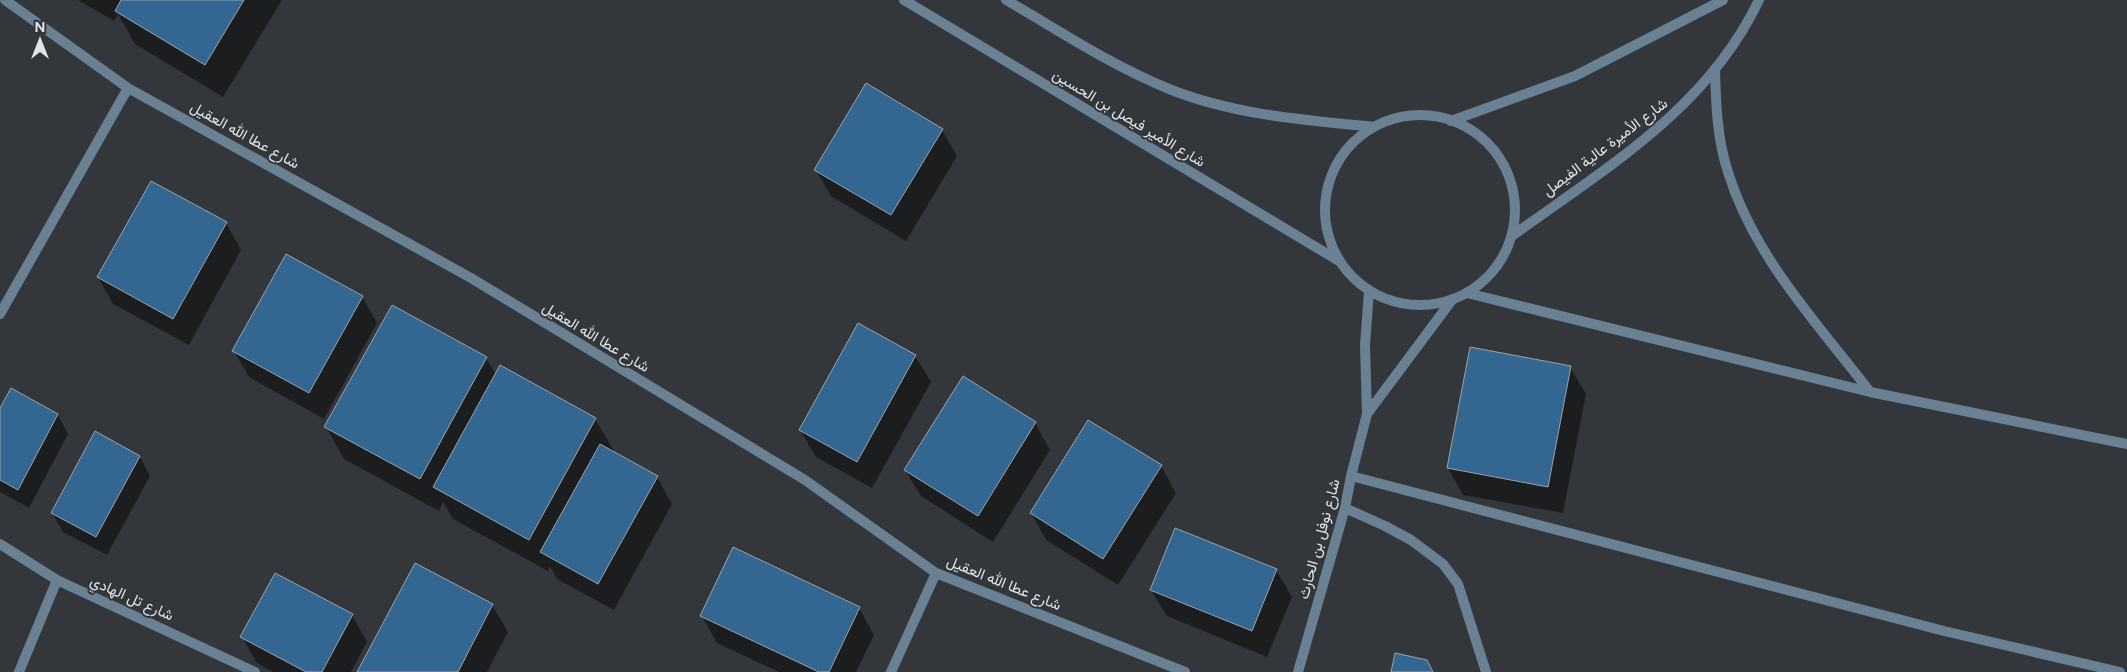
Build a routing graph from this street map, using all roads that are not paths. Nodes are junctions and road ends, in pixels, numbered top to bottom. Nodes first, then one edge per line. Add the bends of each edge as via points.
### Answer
1 (5, 0) edge
2 (904, 0) edge
3 (1006, 0) edge
4 (1722, 0) edge
5 (1758, 0) edge
6 (1715, 70) junction
7 (128, 88) junction
8 (1451, 120) junction
9 (1374, 127) junction
10 (1512, 236) junction
11 (1339, 261) junction
12 (1369, 291) junction
13 (1467, 293) junction
14 (1452, 300) junction
15 (0, 314) edge
16 (1870, 392) junction
17 (1367, 414) junction
18 (2127, 444) edge
19 (1351, 476) junction
20 (1345, 508) junction
21 (0, 544) edge
22 (936, 572) junction
23 (57, 580) junction
24 (19, 672) edge
25 (255, 672) edge
26 (891, 672) edge
27 (1185, 672) edge
28 (1298, 672) edge
29 (1486, 672) edge
30 (2120, 672) edge

1 - 7 street, شارع عطا الله العقيل
2 - 11 street, شارع الأمير فيصل بن الحسين
3 - 9 street via 1120,65 1170,89 1227,106 1288,118
4 - 8 street via 1575,76
5 - 6 street, شارع الأميرة عالية الفيصل via 1745,26
6 - 10 street, شارع الأميرة عالية الفيصل via 1654,133
6 - 16 street via 1717,122 1727,171 1746,220 1771,263
7 - 15 street
7 - 22 street, شارع عطا الله العقيل via 471,278 805,480
8 - 9 street via 1425,115 1399,118
8 - 10 street via 1486,142 1506,169 1514,195
9 - 11 street via 1353,142 1337,163 1327,186 1324,212 1328,237
10 - 13 street via 1496,269
11 - 12 street
12 - 14 street via 1410,305
12 - 17 street, شارع نوفل بن الحارث via 1365,346
13 - 14 street
13 - 16 street
14 - 17 street, شارع نوفل بن الحارث
16 - 18 street
17 - 19 street, شارع نوفل بن الحارث
19 - 20 street, شارع نوفل بن الحارث
19 - 30 street via 1944,631
20 - 28 street, شارع نوفل بن الحارث
20 - 29 street via 1411,540 1443,564 1458,584
21 - 23 street, شارع تل الهادي
22 - 26 street
22 - 27 street, شارع عطا الله العقيل
23 - 24 street
23 - 25 street, شارع تل الهادي

